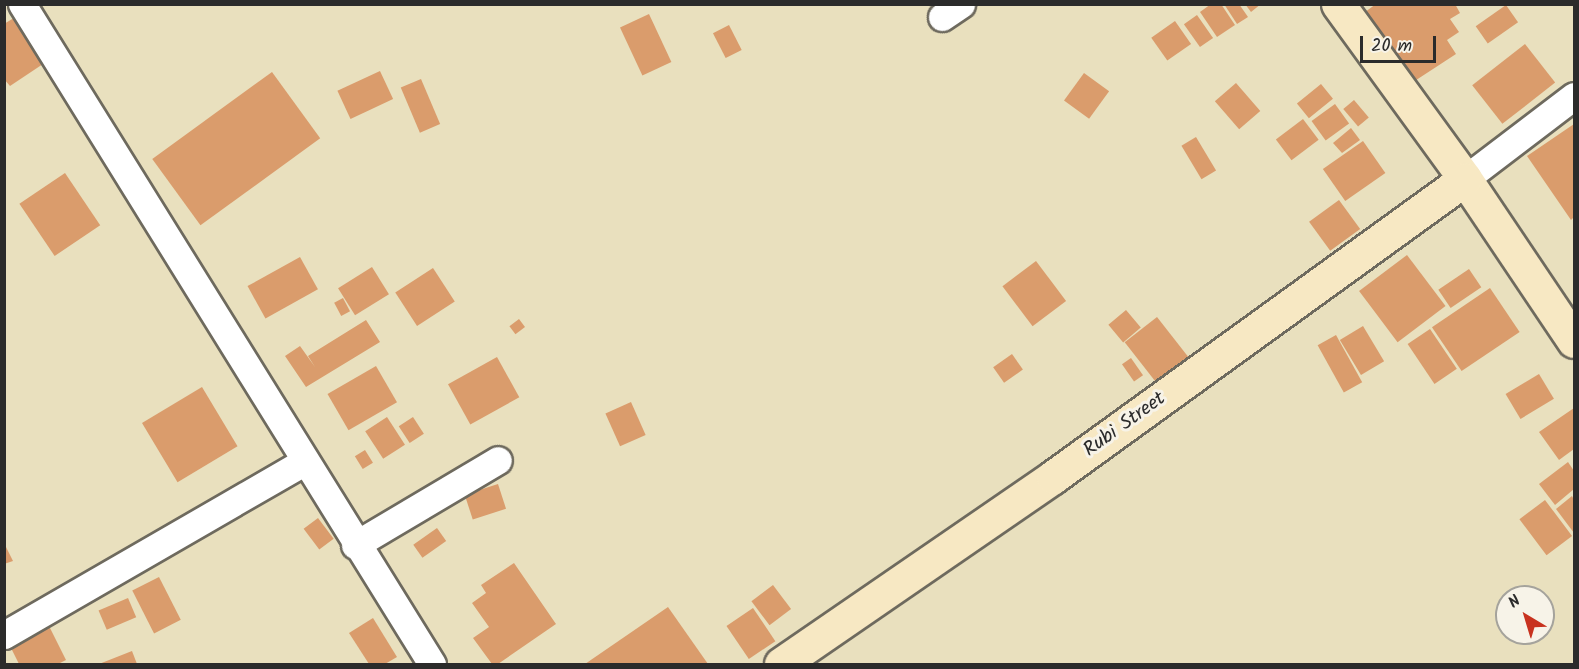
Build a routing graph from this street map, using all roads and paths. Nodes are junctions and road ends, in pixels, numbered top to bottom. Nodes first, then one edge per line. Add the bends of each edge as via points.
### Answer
1 (22, 4) edge
2 (1338, 4) edge
3 (1575, 96) edge
4 (1465, 180) junction
5 (1575, 341) edge
6 (498, 460) dead end
7 (304, 462) junction
8 (355, 545) junction
9 (4, 636) edge
10 (432, 664) edge
11 (781, 664) edge

1 - 7 street
2 - 4 street
3 - 4 street
4 - 5 street
4 - 11 street, Rubi Street via 1053,477
6 - 8 street
7 - 8 street
7 - 9 street
8 - 10 street

